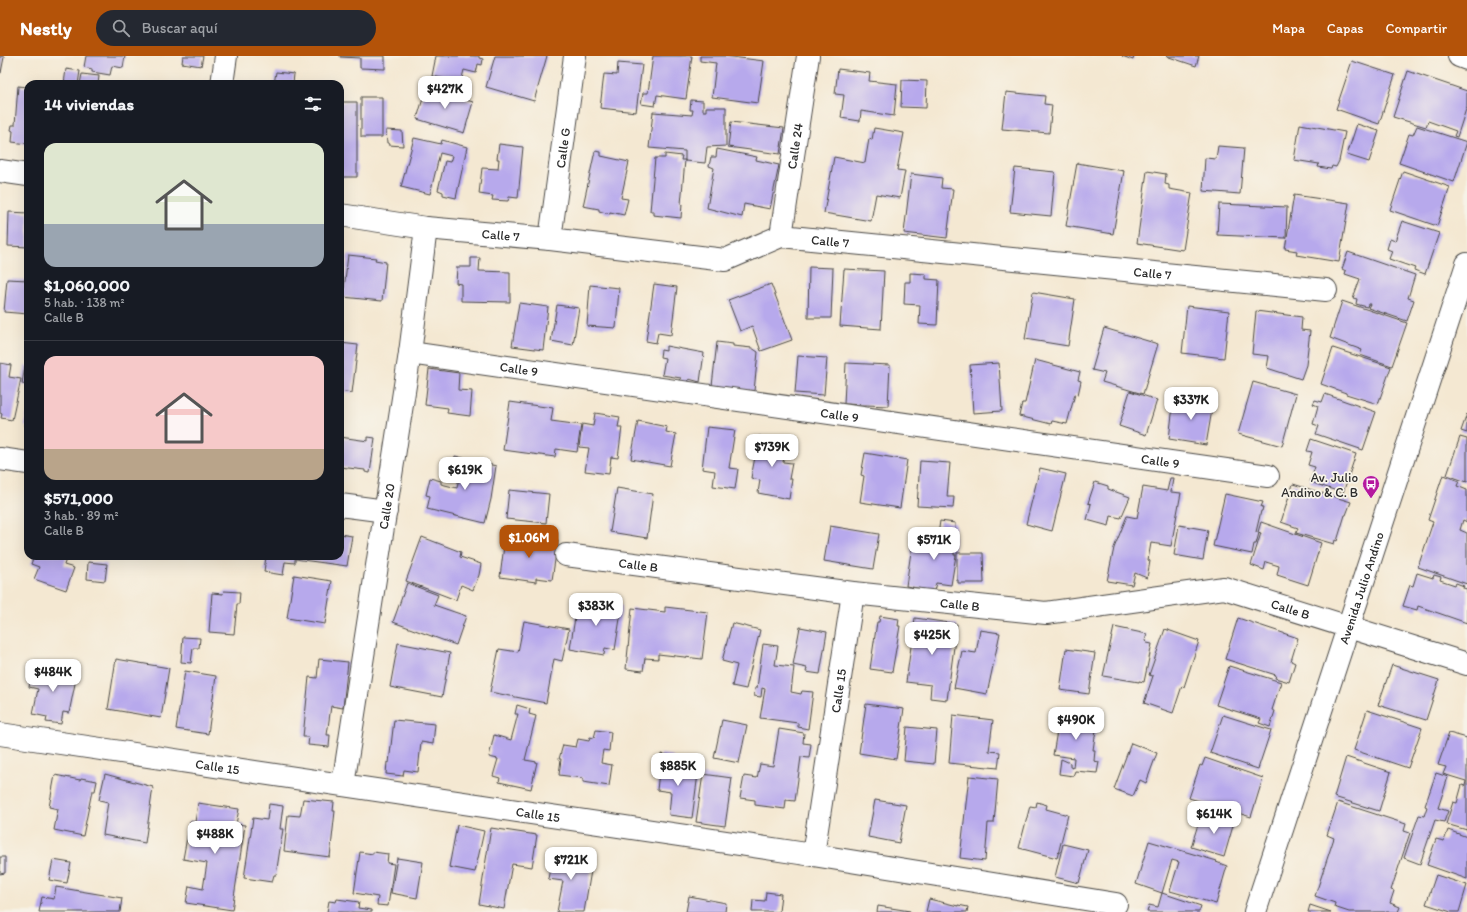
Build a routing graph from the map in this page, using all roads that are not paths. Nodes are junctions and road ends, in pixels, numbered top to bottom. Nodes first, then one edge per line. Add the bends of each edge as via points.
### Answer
1 (226, 56) edge
2 (575, 56) edge
3 (808, 56) edge
4 (1459, 56) edge
5 (1467, 59) edge
6 (223, 80) edge
7 (0, 171) edge
8 (24, 174) edge
9 (344, 216) edge
10 (426, 228) junction
11 (781, 236) junction
12 (550, 239) junction
13 (1467, 264) edge
14 (1326, 290) dead end
15 (410, 353) junction
16 (0, 459) edge
17 (24, 462) edge
18 (1268, 476) dead end
19 (344, 506) edge
20 (386, 512) junction
21 (566, 555) dead end
22 (853, 593) junction
23 (1349, 627) junction
24 (1467, 664) edge
25 (0, 734) edge
26 (343, 785) junction
27 (813, 855) junction
28 (1116, 904) dead end
29 (1255, 912) edge

1 - 6 street
2 - 12 street, Calle G
3 - 11 street, Calle 24
4 - 5 street
7 - 8 street
9 - 10 street, Calle 7
10 - 12 street, Calle 7
10 - 15 street, Calle 20
11 - 12 street, Calle 7 via 725,260
11 - 14 street, Calle 7
13 - 23 street, Avenida Julio Andino
15 - 18 street, Calle 9
15 - 20 street, Calle 20
16 - 17 street
19 - 20 street
20 - 26 street, Calle 20
21 - 22 street, Calle B
22 - 23 street, Calle B via 1046,613 1224,588
22 - 27 street, Calle 15
23 - 24 street, Calle B
23 - 29 street, Avenida Julio Andino
25 - 26 street, Calle 15
26 - 27 street, Calle 15
27 - 28 street

